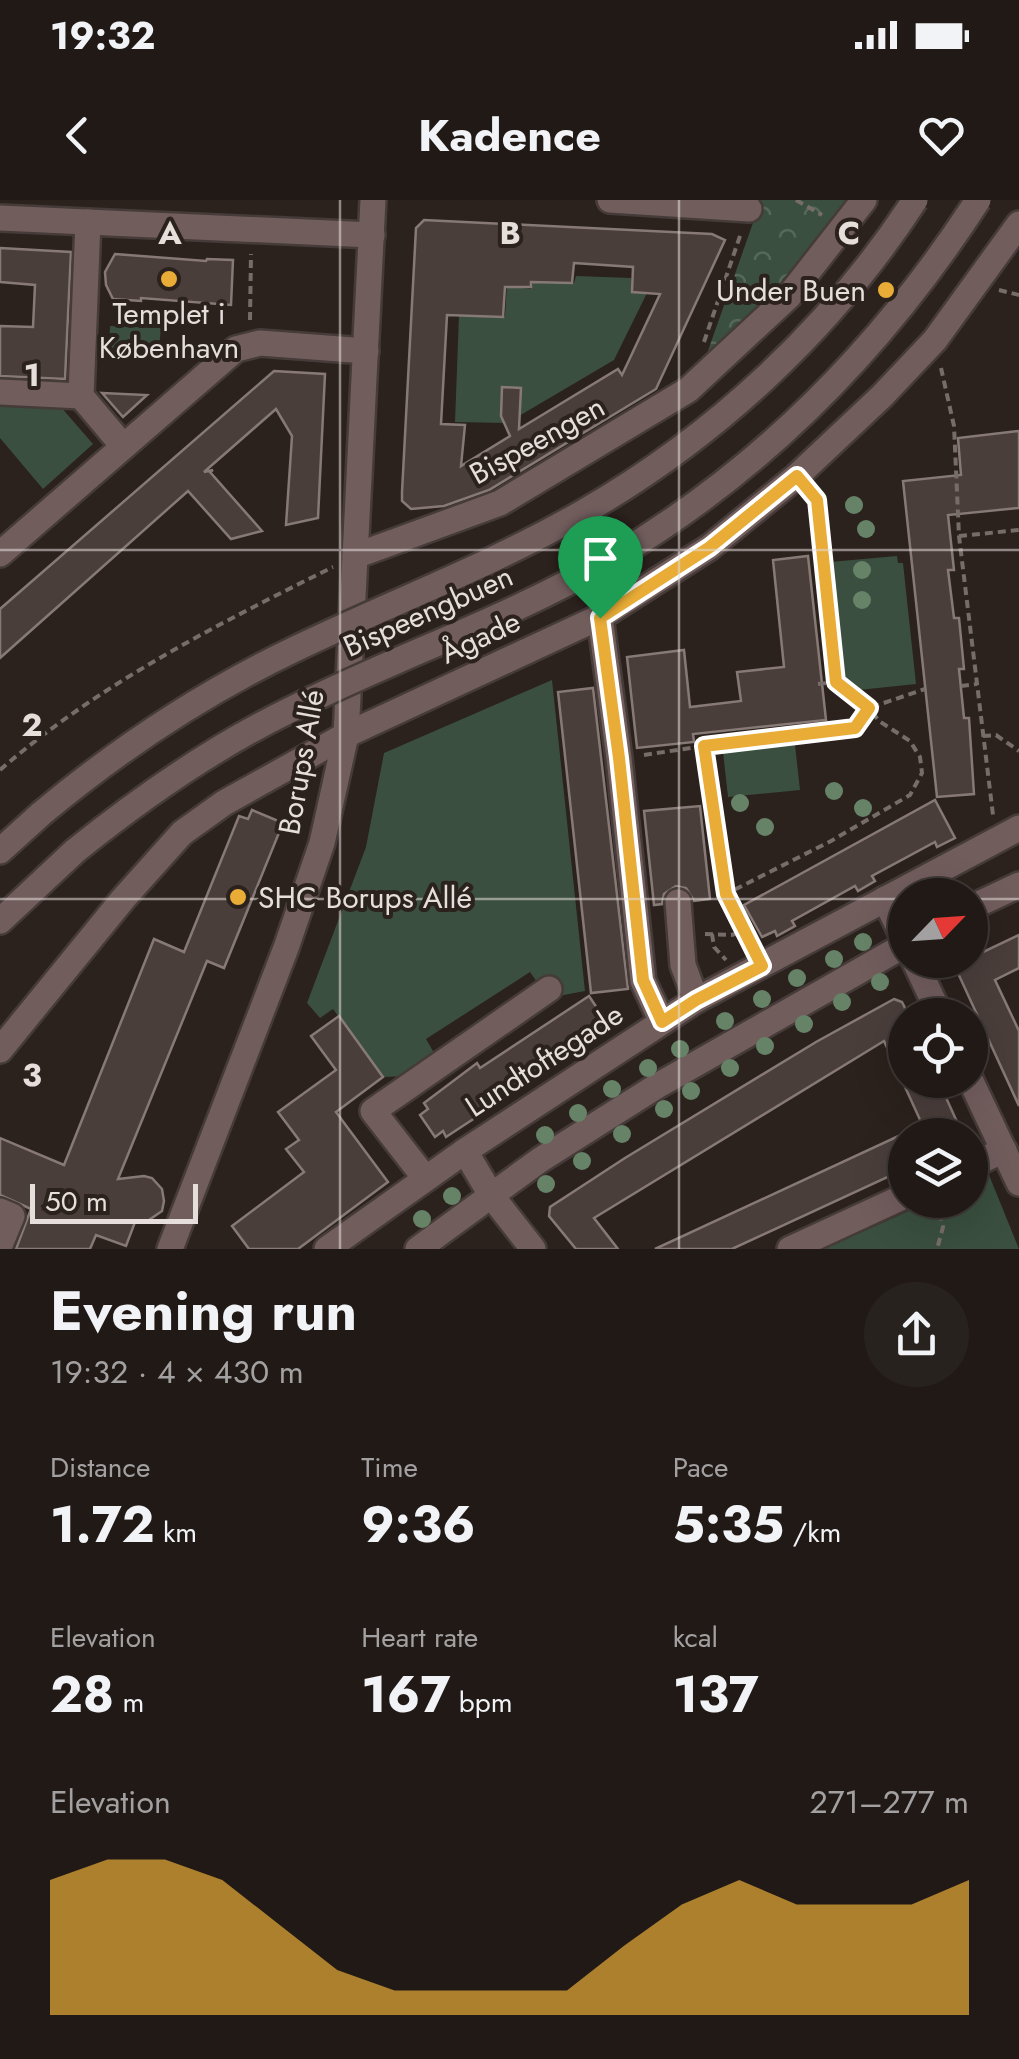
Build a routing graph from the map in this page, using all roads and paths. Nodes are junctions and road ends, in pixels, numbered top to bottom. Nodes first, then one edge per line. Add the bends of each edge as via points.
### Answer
1 (374, 200) edge
2 (610, 200) edge
3 (796, 200) edge
4 (864, 200) edge
5 (915, 200) edge
6 (978, 200) edge
7 (748, 209) joint
8 (0, 218) edge
9 (88, 222) junction
10 (1019, 224) edge
11 (844, 226) junction
12 (252, 230) junction
13 (372, 235) junction
14 (935, 340) junction
15 (260, 343) junction
16 (366, 351) junction
17 (700, 354) dead end
18 (0, 392) edge
19 (81, 396) junction
20 (123, 446) junction
21 (797, 476) junction
22 (1019, 530) edge
23 (959, 536) junction
24 (0, 554) edge
25 (355, 556) junction
26 (600, 618) junction
27 (836, 682) junction
28 (818, 684) dead end
29 (977, 684) junction
30 (961, 686) dead end
31 (925, 689) dead end
32 (869, 708) junction
33 (346, 735) junction
34 (983, 736) junction
35 (704, 746) junction
36 (1019, 751) edge
37 (619, 758) junction
38 (0, 770) edge
39 (1019, 828) edge
40 (996, 840) junction
41 (0, 850) edge
42 (1019, 885) edge
43 (726, 894) junction
44 (885, 899) junction
45 (988, 900) edge
46 (678, 902) dead end
47 (888, 906) edge
48 (0, 922) edge
49 (888, 953) edge
50 (762, 966) junction
51 (550, 989) dead end
52 (696, 1000) junction
53 (662, 1022) junction
54 (0, 1050) edge
55 (979, 1098) edge
56 (1004, 1150) junction
57 (465, 1151) junction
58 (988, 1158) edge
59 (425, 1178) junction
60 (1019, 1182) edge
61 (491, 1195) junction
62 (888, 1204) edge
63 (0, 1211) edge
64 (941, 1218) edge
65 (0, 1245) edge
66 (170, 1249) edge
67 (327, 1249) edge
68 (418, 1249) edge
69 (533, 1249) edge
70 (790, 1249) edge
71 (937, 1249) edge

1 - 13 street, Borups Allé
2 - 7 street
3 - 11 path
4 - 11 street, Bispeengen
5 - 41 street, Bispeengbuen, bridge via 802,342 663,462 529,542 218,689 138,739
6 - 48 street, Bispeengbuen, bridge via 866,352 794,425 708,495 566,583 246,732 74,851
7 - 17 path
8 - 9 street
9 - 12 street
9 - 19 street
10 - 14 street, Ågade
11 - 25 street, Bispeengen via 789,296 688,390 500,502
12 - 13 street
12 - 15 path via 250,320
13 - 16 street, Borups Allé
14 - 21 street, Ågade
14 - 23 path via 954,426
15 - 16 street
15 - 20 street via 236,349
16 - 25 street, Borups Allé
18 - 19 street
19 - 20 street
20 - 24 street
21 - 26 street, Ågade via 710,547
21 - 27 path via 817,500
22 - 23 path
23 - 29 path
25 - 33 street, Borups Allé
25 - 38 path via 131,674
26 - 33 street, Ågade
26 - 37 street
27 - 28 path
27 - 32 path
29 - 30 path
29 - 34 path
31 - 32 path
32 - 35 path via 855,728
32 - 43 path via 910,741 920,758 922,773 910,795
33 - 54 street, Ågade via 182,833
33 - 66 street, Borups Allé via 322,843
34 - 36 path via 996,734
34 - 40 path
35 - 37 path
35 - 43 path
37 - 53 street via 643,980
39 - 40 street, Lundtoftegade
40 - 44 street, Lundtoftegade
42 - 45 street
43 - 50 path
44 - 47 street
44 - 50 street, Lundtoftegade
46 - 52 street via 683,965
49 - 61 street via 658,1086
50 - 52 street, Lundtoftegade
51 - 59 street via 373,1111
52 - 53 street, Lundtoftegade
53 - 57 street, Lundtoftegade
55 - 56 street
56 - 58 street
56 - 60 street
57 - 59 street, Lundtoftegade
57 - 61 street
59 - 67 street, Lundtoftegade
61 - 68 street
61 - 69 street
62 - 70 street
63 - 65 street via 12,1216
64 - 71 path

